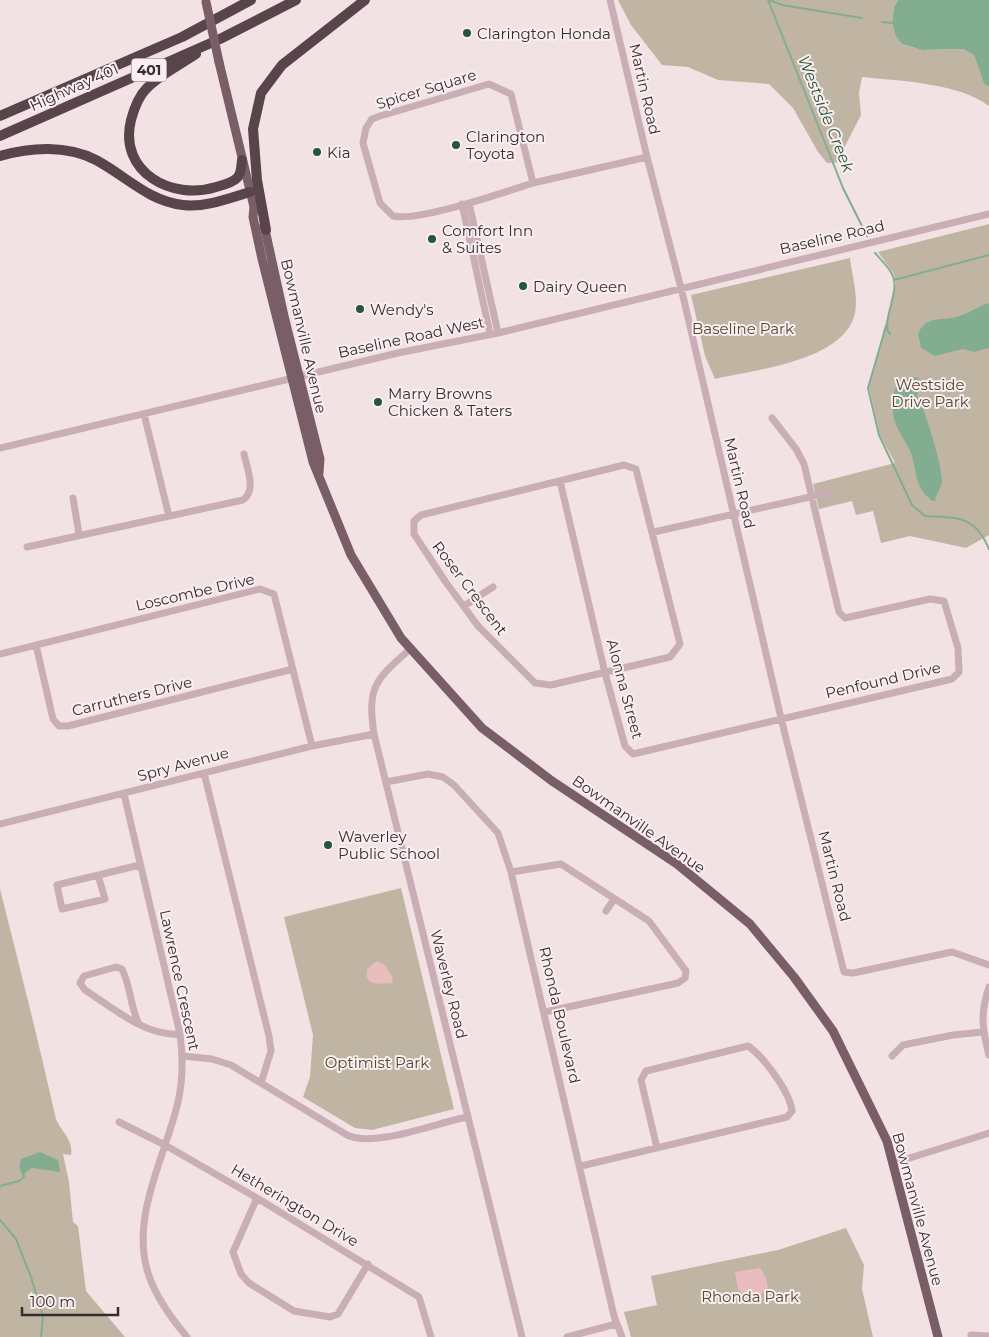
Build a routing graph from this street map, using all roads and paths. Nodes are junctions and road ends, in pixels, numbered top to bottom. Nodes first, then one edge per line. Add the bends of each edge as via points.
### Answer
1 (235, 0) edge
2 (251, 0) edge
3 (296, 0) edge
4 (364, 0) edge
5 (610, 0) edge
6 (205, 1) edge
7 (182, 37) junction
8 (220, 39) junction
9 (0, 116) edge
10 (0, 136) edge
11 (0, 156) edge
12 (646, 157) junction
13 (242, 160) junction
14 (534, 183) junction
15 (250, 192) junction
16 (465, 204) junction
17 (254, 207) junction
18 (989, 214) edge
19 (266, 230) junction
20 (681, 288) junction
21 (494, 333) junction
22 (295, 378) junction
23 (144, 414) junction
24 (772, 418) dead end
25 (0, 448) edge
26 (244, 454) dead end
27 (560, 481) junction
28 (832, 492) dead end
29 (812, 497) junction
30 (73, 498) dead end
31 (734, 515) junction
32 (169, 516) junction
33 (654, 532) junction
34 (79, 534) junction
35 (27, 547) dead end
36 (493, 587) dead end
37 (464, 606) junction
38 (36, 645) junction
39 (409, 650) junction
40 (0, 654) edge
41 (293, 669) junction
42 (605, 673) junction
43 (781, 718) junction
44 (374, 734) junction
45 (312, 746) junction
46 (204, 772) junction
47 (386, 782) junction
48 (124, 794) junction
49 (0, 824) edge
50 (140, 865) junction
51 (511, 872) junction
52 (98, 875) junction
53 (614, 899) junction
54 (606, 912) dead end
55 (989, 966) edge
56 (989, 987) edge
57 (545, 1012) junction
58 (139, 1024) junction
59 (983, 1032) junction
60 (180, 1034) junction
61 (989, 1055) edge
62 (183, 1056) junction
63 (892, 1056) dead end
64 (262, 1083) junction
65 (467, 1116) junction
66 (119, 1122) dead end
67 (989, 1133) edge
68 (165, 1145) junction
69 (657, 1148) junction
70 (894, 1163) junction
71 (581, 1166) junction
72 (257, 1198) junction
73 (368, 1264) junction
74 (616, 1324) junction
75 (971, 1335) dead end
76 (989, 1336) edge
77 (187, 1337) edge
78 (432, 1337) edge
79 (522, 1337) edge
80 (567, 1337) edge
81 (622, 1337) edge
82 (938, 1337) edge

1 - 7 highway
2 - 7 highway, Highway 401 / 401
3 - 8 highway, Highway 401 / 401
4 - 19 highway via 282,64 261,93 253,129 257,180
5 - 12 street, Martin Road
6 - 13 main road, Bowmanville Avenue, bridge
7 - 9 highway, Highway 401 / 401
8 - 10 highway, Highway 401 / 401
8 - 13 highway via 145,90 134,108 129,128 131,148 148,175 166,187 185,191 209,189 237,179
11 - 15 highway via 34,149 72,152 96,160 149,195 186,206
12 - 14 street, Spicer Square
12 - 20 street, Martin Road
13 - 15 main road, Bowmanville Avenue
14 - 16 street, Spicer Square
14 - 16 street, Spicer Square via 511,94 489,84 372,119 363,143 380,202 386,210 400,218
15 - 17 main road, Bowmanville Avenue
16 - 21 street
17 - 19 main road, Bowmanville Avenue
17 - 22 main road, Bowmanville Avenue via 252,217
18 - 20 street, Baseline Road
19 - 22 main road, Bowmanville Avenue
20 - 21 street, Baseline Road West
20 - 31 street, Martin Road
21 - 22 street, Baseline Road West via 398,352
22 - 23 street, Baseline Road West
22 - 39 main road, Bowmanville Avenue via 320,459 319,473 351,556
23 - 25 street, Baseline Road West
23 - 32 street
24 - 29 street via 804,464
26 - 32 street via 251,487 249,496
27 - 33 street, Roser Crescent via 624,465 636,469
27 - 37 street, Roser Crescent via 420,515 414,522 414,534
27 - 42 street, Alonna Street
28 - 29 street
29 - 31 street
29 - 43 street, Penfound Drive via 839,612 845,618 930,598 944,601 958,648 959,672 952,679
30 - 34 street
31 - 33 street
31 - 43 street, Martin Road
32 - 34 street
33 - 42 street, Roser Crescent via 680,644 670,657
34 - 35 street
36 - 37 street
37 - 42 street, Roser Crescent via 478,626 535,683 551,685
38 - 40 street, Loscombe Drive
38 - 41 street, Loscombe Drive via 260,589 274,594
38 - 41 street, Carruthers Drive via 53,719 59,726
39 - 44 street, Waverley Road via 382,674 373,692 370,707
39 - 70 main road, Bowmanville Avenue via 482,728 552,781 677,864 750,924 833,1031 874,1112
41 - 45 street, Loscombe Drive
42 - 43 street, Alonna Street via 625,746 633,754
43 - 55 street, Martin Road via 844,972 952,952
44 - 45 street, Spry Avenue
44 - 47 street, Waverley Road
45 - 46 street, Spry Avenue
46 - 48 street, Spry Avenue
46 - 64 street via 270,1036 271,1051
47 - 51 street, Rhonda Boulevard via 428,774 443,777 498,833
47 - 65 street, Waverley Road
48 - 49 street, Spry Avenue
48 - 50 street, Lawrence Crescent
50 - 52 street
50 - 60 street, Lawrence Crescent
51 - 53 street via 561,864
51 - 57 street, Rhonda Boulevard
52 - 52 street via 57,885 62,909 105,899
53 - 54 street
53 - 57 street via 649,921 680,960 686,971 685,978
56 - 59 street via 982,1008
57 - 71 street, Rhonda Boulevard
58 - 58 street via 122,969 116,967 84,976 80,983 85,990
58 - 60 street via 168,1035
59 - 61 street
59 - 63 street via 904,1045
60 - 62 street, Lawrence Crescent
62 - 64 street via 231,1065
62 - 68 street, Lawrence Crescent via 178,1101
64 - 65 street via 346,1135 361,1140 377,1139
65 - 79 street, Waverley Road
66 - 68 street, Hetherington Drive
67 - 70 street
68 - 72 street, Hetherington Drive
68 - 77 street, Lawrence Crescent via 148,1200 144,1251 148,1275 160,1300
69 - 69 street via 787,1117 792,1111 791,1101 757,1052 748,1046 646,1071 641,1080
69 - 71 street
70 - 82 main road, Bowmanville Avenue
71 - 74 street, Rhonda Boulevard
72 - 73 street, Hetherington Drive
72 - 73 street via 233,1252 240,1274 294,1311 330,1317 338,1314
73 - 78 street, Hetherington Drive via 419,1297
74 - 80 street
74 - 81 street, Rhonda Boulevard
75 - 76 street

